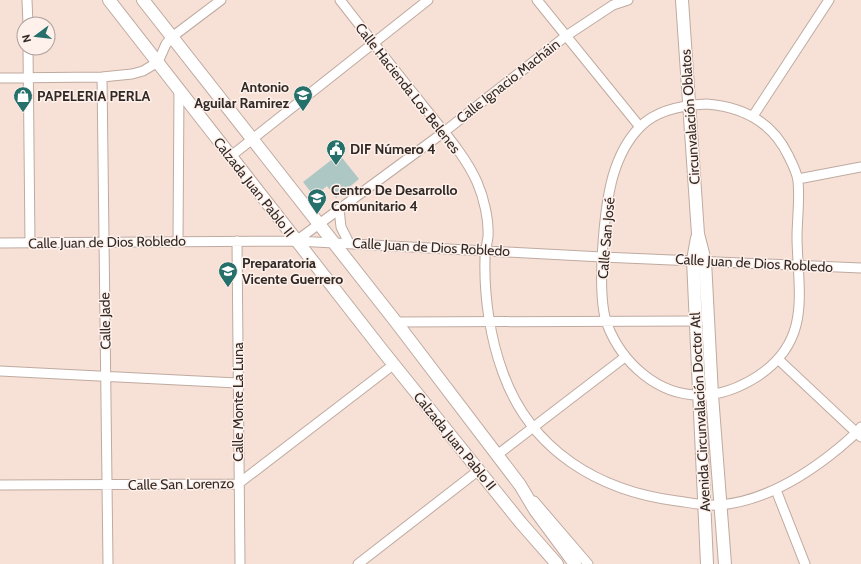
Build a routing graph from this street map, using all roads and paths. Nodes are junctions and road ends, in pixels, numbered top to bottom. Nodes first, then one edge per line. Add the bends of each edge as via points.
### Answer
1 (27, 0) edge
2 (109, 0) edge
3 (143, 0) edge
4 (220, 0) edge
5 (340, 0) edge
6 (428, 0) edge
7 (537, 0) edge
8 (628, 0) edge
9 (682, 0) edge
10 (829, 0) edge
11 (28, 16) edge
12 (566, 36) junction
13 (172, 37) junction
14 (373, 43) junction
15 (28, 56) edge
16 (158, 62) junction
17 (102, 77) junction
18 (0, 78) edge
19 (28, 78) junction
20 (179, 88) junction
21 (689, 105) junction
22 (753, 116) junction
23 (640, 127) junction
24 (444, 132) junction
25 (253, 139) junction
26 (230, 156) junction
27 (861, 167) edge
28 (798, 180) junction
29 (339, 209) junction
30 (319, 224) junction
31 (178, 241) junction
32 (237, 241) junction
33 (296, 241) junction
34 (104, 242) junction
35 (333, 242) junction
36 (0, 243) edge
37 (30, 243) junction
38 (349, 243) junction
39 (486, 250) junction
40 (602, 258) junction
41 (699, 260) junction
42 (800, 265) junction
43 (861, 268) edge
44 (696, 321) junction
45 (396, 322) junction
46 (606, 322) junction
47 (489, 323) junction
48 (625, 357) junction
49 (779, 360) junction
50 (393, 364) junction
51 (0, 371) edge
52 (106, 376) junction
53 (237, 382) junction
54 (699, 395) junction
55 (712, 395) junction
56 (533, 427) junction
57 (860, 432) edge
58 (498, 455) junction
59 (479, 470) junction
60 (238, 484) junction
61 (0, 485) edge
62 (107, 485) junction
63 (520, 485) junction
64 (776, 490) junction
65 (721, 504) junction
66 (704, 505) junction
67 (521, 523) junction
68 (108, 564) edge
69 (240, 564) edge
70 (358, 564) edge
71 (549, 564) edge
72 (557, 564) edge
73 (575, 564) edge
74 (588, 564) edge
75 (707, 564) edge
76 (725, 564) edge
77 (805, 564) edge

1 - 11 street
2 - 16 main road, Calzada Juan Pablo II
3 - 13 main road, Calzada Juan Pablo II
4 - 13 street
5 - 14 street, Calle Hacienda Los Belenes
6 - 14 street
7 - 12 street
8 - 12 street, Calle Ignacio Macháin via 613,4
9 - 21 main road, Circunvalación Oblatos
10 - 22 street
12 - 23 street
12 - 24 street, Calle Ignacio Macháin
13 - 16 street
13 - 25 main road, Calzada Juan Pablo II
14 - 24 street, Calle Hacienda Los Belenes
14 - 25 street
15 - 19 street
16 - 17 street via 132,74
16 - 20 main road, Calzada Juan Pablo II
17 - 19 street
17 - 34 street, Calle Jade
18 - 19 street
19 - 37 street
20 - 26 main road, Calzada Juan Pablo II
20 - 31 street
21 - 22 street, Calle San José via 722,105
21 - 23 street, Calle San José via 662,113
21 - 41 main road, Circunvalación Oblatos
22 - 28 street, Calle San José via 777,137 791,160
23 - 40 street, Calle San José via 626,146 613,177
24 - 29 street, Calle Ignacio Macháin
24 - 39 street, Calle Hacienda Los Belenes via 477,182 485,209 488,234
25 - 26 street
25 - 30 main road, Calzada Juan Pablo II
26 - 33 main road, Calzada Juan Pablo II
27 - 28 street
28 - 42 street via 797,239
29 - 30 street, Calle Ignacio Macháin
29 - 38 street via 340,227
30 - 33 street, Calle Ignacio Macháin
30 - 35 main road, Calzada Juan Pablo II
31 - 32 street, Calle Juan de Dios Robledo
31 - 34 street, Calle Juan de Dios Robledo
32 - 33 street, Calle Juan de Dios Robledo
32 - 53 street, Calle Monte La Luna
33 - 35 street, Calle Juan de Dios Robledo
33 - 50 main road, Calzada Juan Pablo II
34 - 37 street, Calle Juan de Dios Robledo
34 - 52 street, Calle Jade
35 - 38 street, Calle Juan de Dios Robledo
35 - 45 main road, Calzada Juan Pablo II
36 - 37 street, Calle Juan de Dios Robledo
38 - 39 street, Calle Juan de Dios Robledo
39 - 40 street, Calle Juan de Dios Robledo
39 - 47 street, Calle Hacienda Los Belenes
40 - 41 street, Calle Juan de Dios Robledo
40 - 46 street, Calle San José
41 - 42 street, Calle Juan de Dios Robledo
41 - 44 main road, Avenida Circunvalación Doctor Atl
41 - 55 main road, Avenida Circunvalación Doctor Atl
42 - 43 street, Calle Juan de Dios Robledo
42 - 49 street via 801,285 796,324 786,350
44 - 46 street
44 - 54 main road, Avenida Circunvalación Doctor Atl
45 - 47 street
45 - 58 main road, Calzada Juan Pablo II
46 - 47 street
46 - 48 street, Calle San José
47 - 56 street, Calle Hacienda Los Belenes via 503,375
48 - 54 street, Calle San José via 660,386 676,392
48 - 56 street
49 - 55 street, Calle San José via 749,382
49 - 57 street
50 - 59 main road, Calzada Juan Pablo II
50 - 60 street, Calle San Lorenzo
51 - 52 street
52 - 53 street
52 - 62 street, Calle Jade
53 - 60 street, Calle Monte La Luna
54 - 55 street, Calle San José
54 - 66 main road, Avenida Circunvalación Doctor Atl
55 - 65 main road, Avenida Circunvalación Doctor Atl
56 - 58 street
56 - 66 street, Calle Hacienda Los Belenes via 572,464 593,477 617,487 658,498
57 - 64 street, Calle Hacienda Los Belenes via 817,466
58 - 63 main road, Calzada Juan Pablo II
59 - 67 main road, Calzada Juan Pablo II
59 - 70 street
60 - 62 street, Calle San Lorenzo
60 - 69 street, Calle Monte La Luna
61 - 62 street, Calle San Lorenzo
62 - 68 street, Calle Jade
63 - 73 main road, Calzada Juan Pablo II
63 - 74 street, Calzada Juan Pablo II
64 - 65 street, Calle Hacienda Los Belenes via 747,500
64 - 77 street
65 - 66 street, Calle Hacienda Los Belenes
65 - 76 main road, Avenida Circunvalación Doctor Atl
66 - 75 main road, Avenida Circunvalación Doctor Atl
67 - 71 street, Calzada Juan Pablo II
67 - 72 main road, Calzada Juan Pablo II

